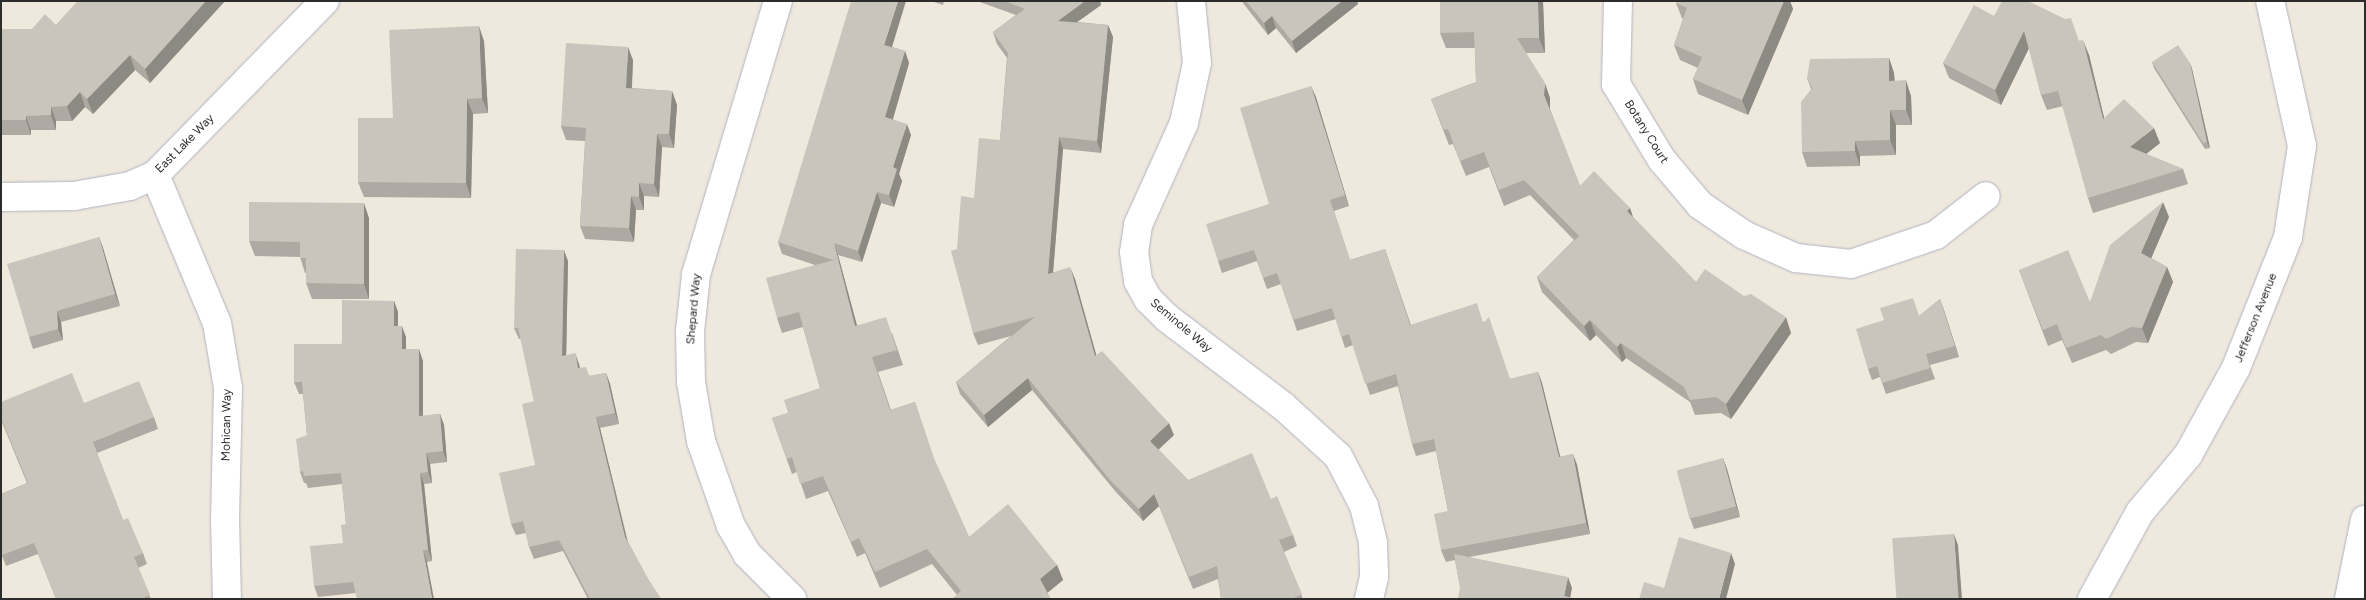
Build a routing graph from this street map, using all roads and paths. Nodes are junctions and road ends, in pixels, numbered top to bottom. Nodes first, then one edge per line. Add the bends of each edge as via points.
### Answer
1 (325, 1) edge
2 (778, 1) edge
3 (1191, 1) edge
4 (1618, 1) edge
5 (2270, 1) edge
6 (155, 175) junction
7 (1986, 196) dead end
8 (1, 197) edge
9 (2365, 520) edge
10 (228, 599) edge
11 (792, 599) edge
12 (1369, 599) edge
13 (2092, 599) edge
14 (2348, 599) edge

1 - 6 street, East Lake Way
2 - 11 street, Shepard Way via 696,275 690,331 690,382 701,442 731,526 747,554
3 - 12 street, Seminole Way via 1198,63 1184,123 1138,225 1134,252 1138,281 1148,300 1168,318 1283,406 1338,456 1364,506 1373,543 1374,577
4 - 7 street, Botany Court via 1616,84 1662,160 1700,205 1744,236 1796,258 1851,264 1936,235
5 - 13 street, Jefferson Avenue via 2302,146 2288,237 2236,368 2188,456 2140,512
6 - 8 street, East Lake Way via 130,186 74,196
6 - 10 street, Mohican Way via 217,323 228,388 225,520
9 - 14 street

